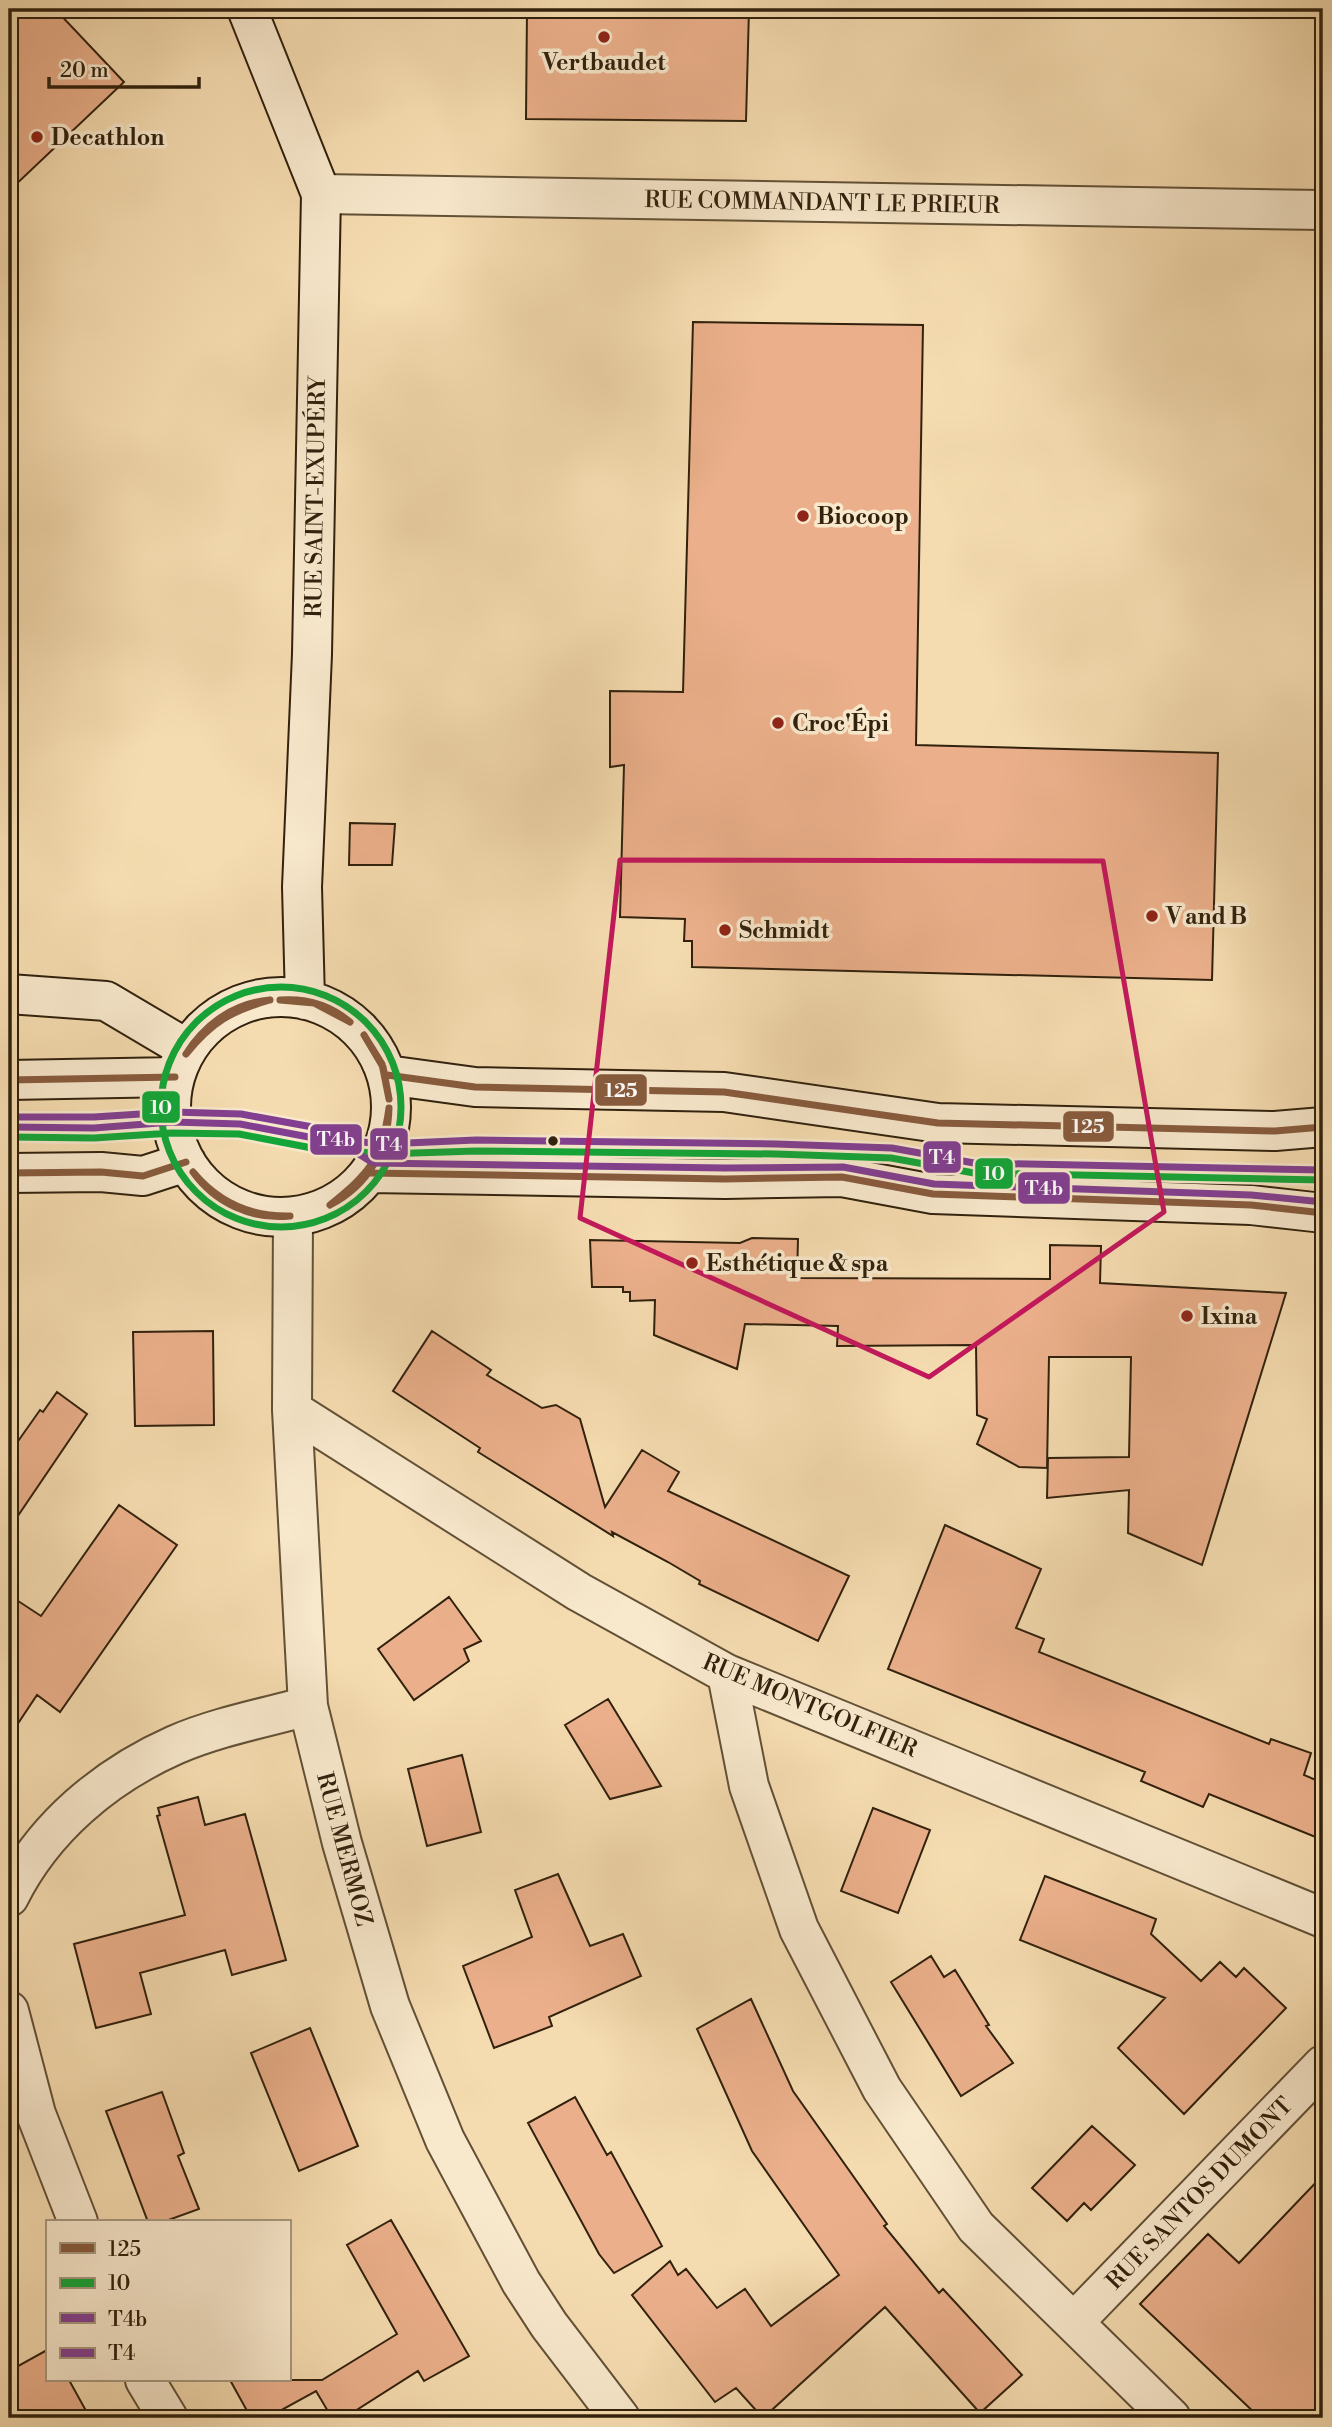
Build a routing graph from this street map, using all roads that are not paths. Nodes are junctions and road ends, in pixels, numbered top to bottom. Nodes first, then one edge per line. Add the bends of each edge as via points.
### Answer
1 (247, 9) edge
2 (321, 194) junction
3 (1323, 210) edge
4 (9, 994) edge
5 (305, 1000) junction
6 (181, 1063) junction
7 (387, 1075) junction
8 (9, 1080) edge
9 (1323, 1127) edge
10 (186, 1162) junction
11 (9, 1173) edge
12 (370, 1173) junction
13 (1323, 1213) edge
14 (293, 1217) junction
15 (292, 1410) junction
16 (727, 1674) junction
17 (308, 1706) junction
18 (9, 1897) edge
19 (1323, 1918) edge
20 (9, 2011) edge
21 (1323, 2065) edge
22 (77, 2220) edge
23 (1074, 2322) junction
24 (146, 2382) edge
25 (168, 2418) edge
26 (620, 2418) edge
27 (1171, 2418) edge

1 - 2 street, RUE SAINT-EXUPÉRY
2 - 3 street, RUE COMMANDANT LE PRIEUR
2 - 5 street, RUE SAINT-EXUPÉRY via 312,654 302,887
4 - 6 street via 106,1001
5 - 6 street via 271,998 238,1006 210,1024
5 - 7 street via 332,1009 356,1026
6 - 8 street
6 - 10 street via 172,1122
7 - 9 street via 475,1087 724,1092 938,1123 1275,1131
7 - 12 street via 390,1124
10 - 11 street via 143,1177 101,1172
10 - 14 street via 205,1187 231,1206 261,1216
12 - 13 street via 842,1177 933,1194 1237,1204
12 - 14 street via 347,1196
14 - 15 street, RUE MERMOZ
15 - 16 street, RUE MONTGOLFIER via 579,1592
15 - 17 street, RUE MERMOZ
16 - 19 street, RUE MONTGOLFIER
16 - 23 street via 749,1786 799,1928 882,2089 976,2227
17 - 18 street via 176,1745 112,1779 58,1825
17 - 26 street, RUE MERMOZ via 390,2006 445,2140 528,2293
20 - 22 street via 36,2114
21 - 23 street, RUE SANTOS DUMONT
23 - 27 street
24 - 25 street

